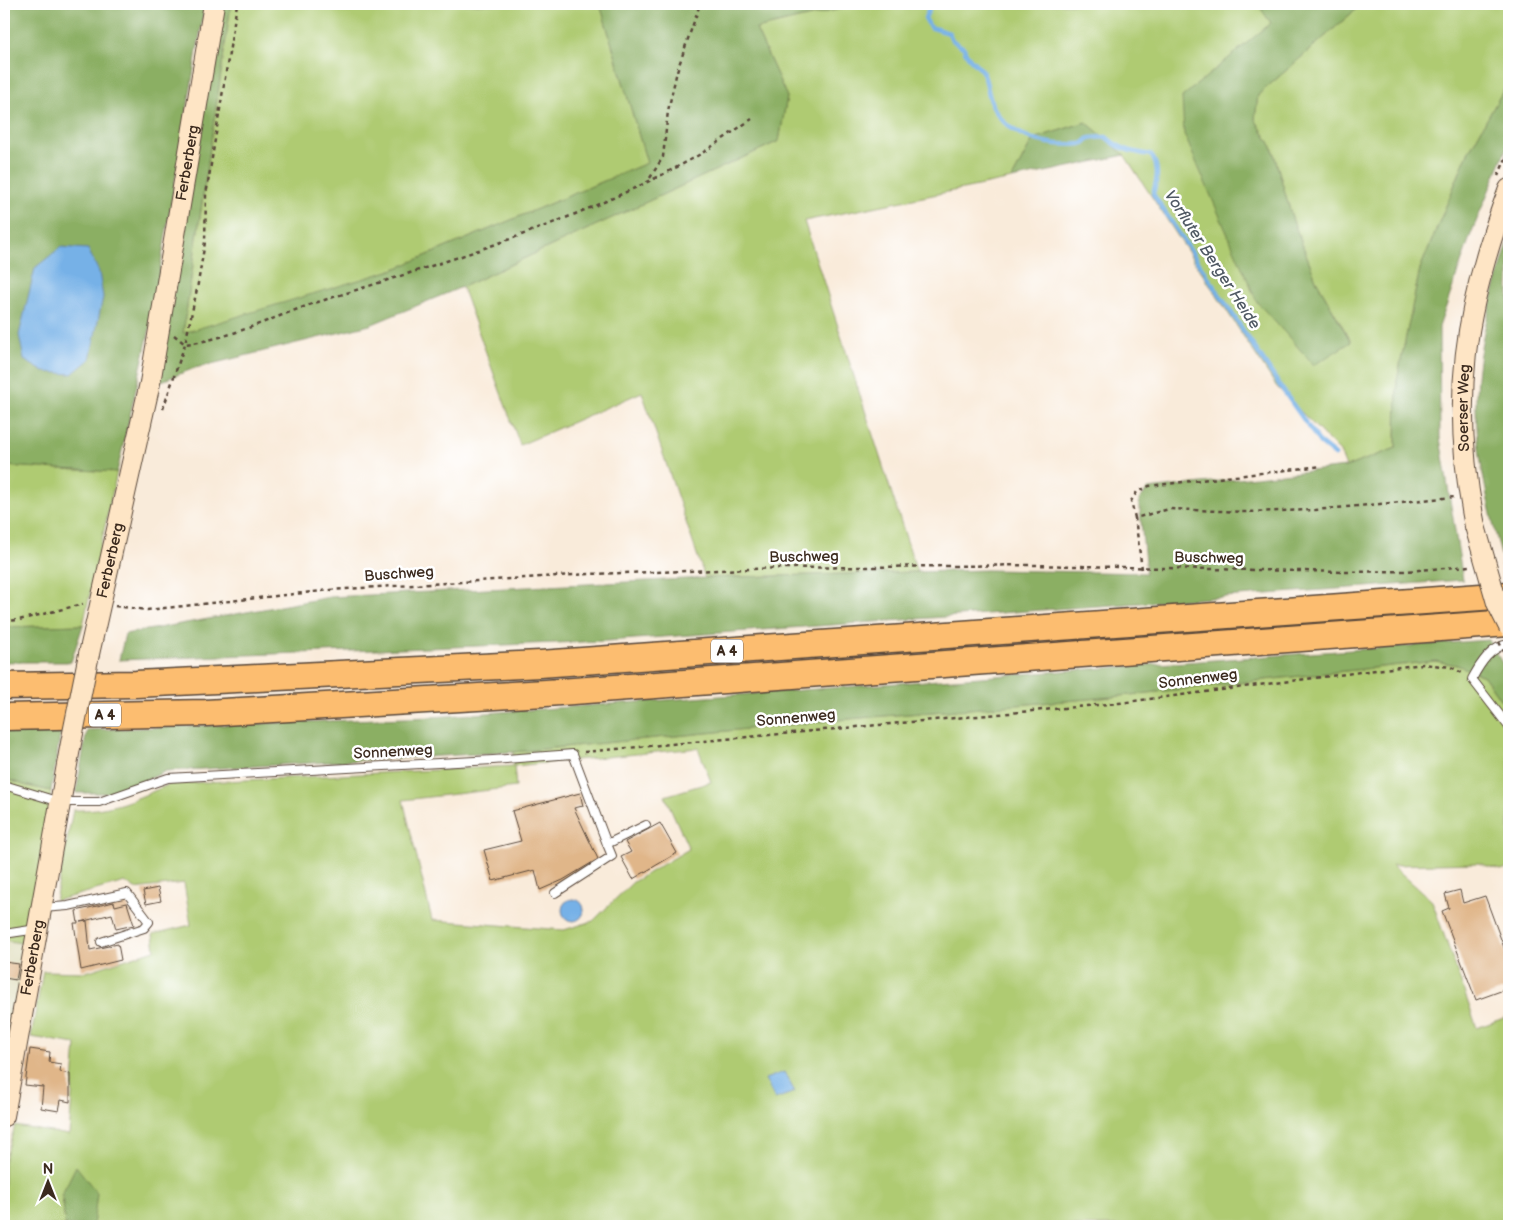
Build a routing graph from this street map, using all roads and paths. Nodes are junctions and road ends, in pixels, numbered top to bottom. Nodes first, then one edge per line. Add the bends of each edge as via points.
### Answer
1 (214, 4) edge
2 (237, 4) edge
3 (700, 4) edge
4 (752, 119) dead end
5 (650, 179) junction
6 (1509, 189) edge
7 (161, 316) junction
8 (185, 344) junction
9 (161, 413) dead end
10 (1322, 466) dead end
11 (1454, 497) dead end
12 (1135, 518) junction
13 (1500, 562) dead end
14 (1509, 562) edge
15 (1474, 566) dead end
16 (1142, 569) junction
17 (1509, 595) edge
18 (100, 604) junction
19 (4, 621) edge
20 (1509, 622) edge
21 (1509, 627) edge
22 (1509, 644) edge
23 (1472, 678) junction
24 (4, 686) edge
25 (4, 717) edge
26 (1509, 726) edge
27 (572, 754) junction
28 (4, 785) edge
29 (60, 802) junction
30 (646, 825) dead end
31 (607, 844) junction
32 (555, 893) dead end
33 (42, 908) junction
34 (39, 929) junction
35 (4, 934) edge
36 (101, 942) dead end
37 (4, 1116) edge

1 - 7 street, Ferberberg
2 - 8 path via 206,195 205,242
3 - 5 path via 677,71 662,157
4 - 5 path via 693,158
5 - 8 path via 601,202 441,263 276,316 210,341
6 - 21 street, Soerser Weg, bridge via 1481,267 1466,344 1462,430 1475,526 1497,603
7 - 8 path
7 - 18 street, Ferberberg via 150,383
8 - 9 path
10 - 12 path via 1149,486 1137,492 1131,501
11 - 12 path via 1315,510 1245,512 1169,508
12 - 16 path
13 - 14 path
15 - 16 path, Buschweg via 1406,572
16 - 18 path, Buschweg via 958,565 589,574 331,590 147,610
17 - 24 highway, A 4 via 540,664 136,684
18 - 19 path, Buschweg via 88,603
18 - 29 street, Ferberberg, bridge
20 - 25 highway, A 4 via 536,694 206,713
22 - 23 lane via 1481,662
23 - 26 lane
23 - 27 path, Sonnenweg via 1451,668 1423,664 1120,703
27 - 29 lane, Sonnenweg via 168,778 100,802
27 - 31 lane
28 - 29 lane, Sonnenweg
29 - 33 street, Ferberberg
30 - 31 lane
31 - 32 lane via 612,856
33 - 34 street, Ferberberg
33 - 36 lane via 68,906 127,893 149,922 144,928
34 - 35 lane
34 - 37 street, Ferberberg

